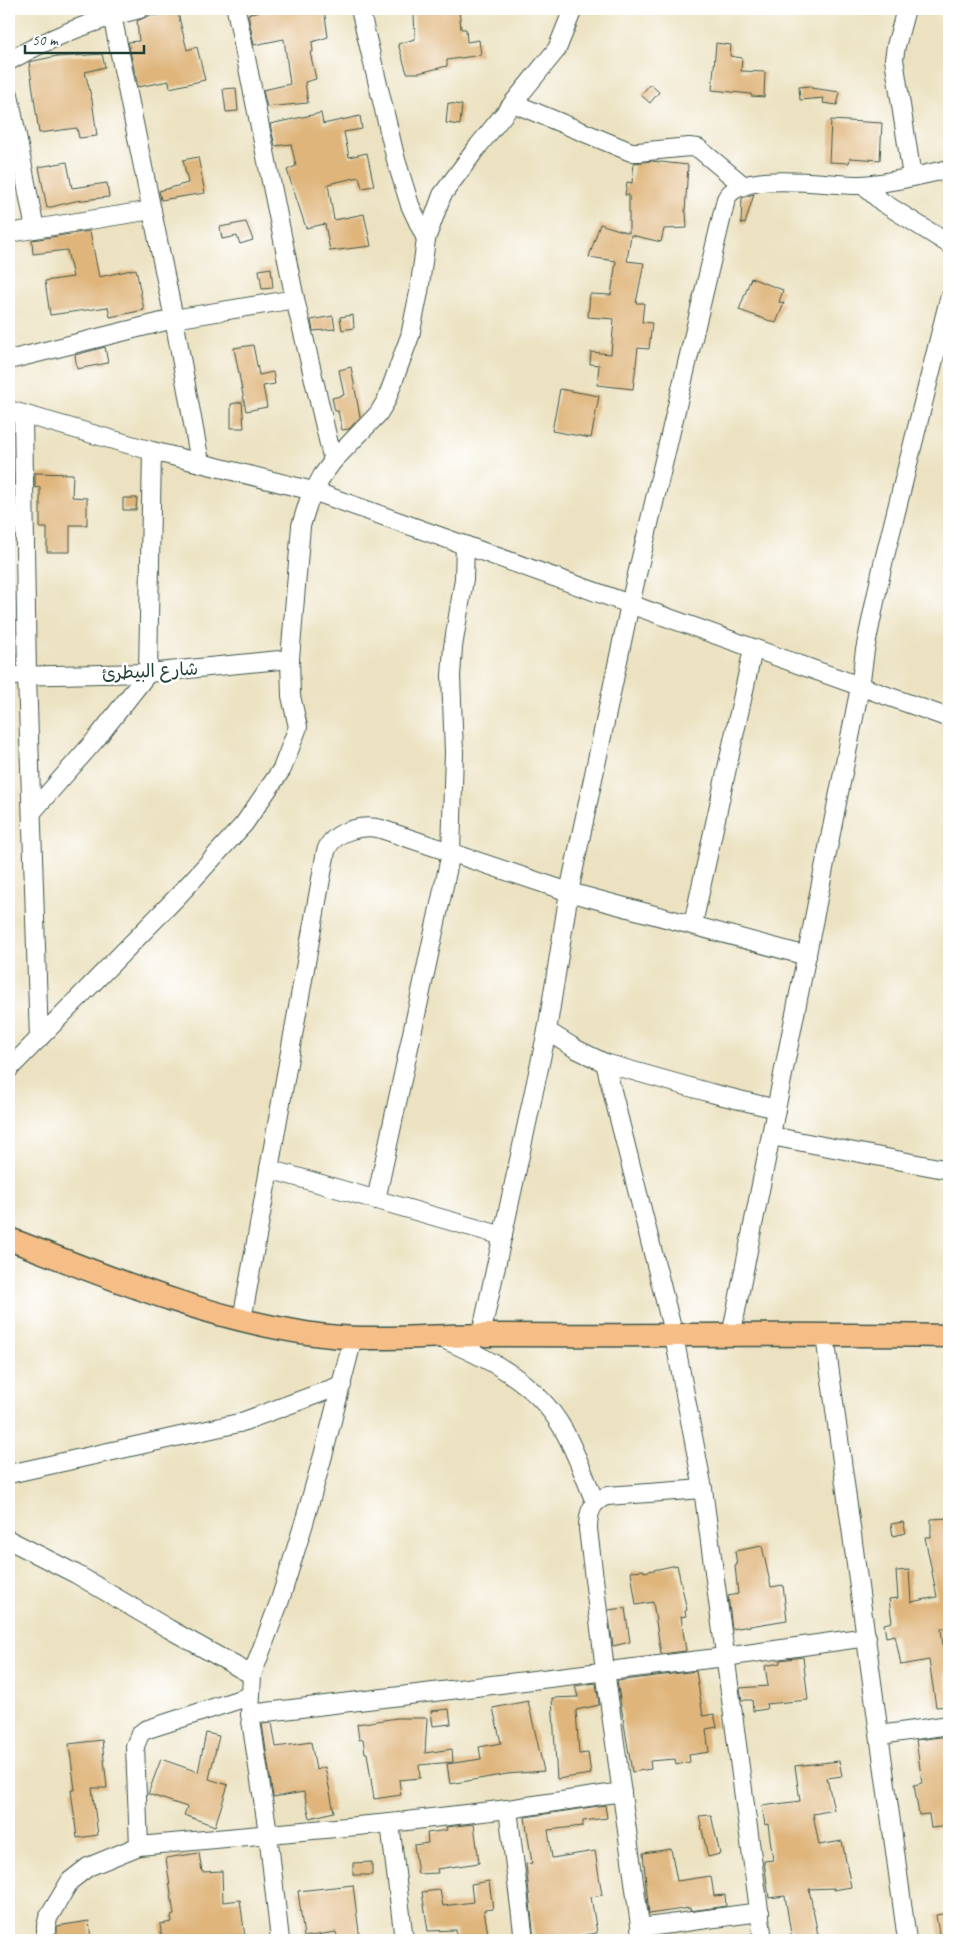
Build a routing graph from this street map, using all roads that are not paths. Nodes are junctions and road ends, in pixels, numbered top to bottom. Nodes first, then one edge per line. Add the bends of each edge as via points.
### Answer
1 (140, 9) edge
2 (236, 9) edge
3 (360, 9) edge
4 (573, 9) edge
5 (906, 9) edge
6 (112, 15) junction
7 (9, 61) edge
8 (9, 94) edge
9 (513, 103) junction
10 (949, 169) edge
11 (912, 176) junction
12 (863, 185) junction
13 (744, 186) junction
14 (152, 210) junction
15 (35, 229) junction
16 (9, 233) edge
17 (426, 239) junction
18 (949, 244) edge
19 (949, 299) edge
20 (295, 300) junction
21 (174, 319) junction
22 (9, 360) edge
23 (16, 412) edge
24 (152, 451) junction
25 (333, 461) junction
26 (200, 462) junction
27 (313, 492) junction
28 (465, 545) junction
29 (630, 604) junction
30 (753, 649) junction
31 (290, 659) junction
32 (148, 673) junction
33 (9, 676) edge
34 (27, 676) junction
35 (860, 687) junction
36 (949, 718) edge
37 (32, 812) junction
38 (451, 853) junction
39 (569, 892) junction
40 (693, 924) junction
41 (807, 956) junction
42 (547, 1031) junction
43 (39, 1039) junction
44 (605, 1063) junction
45 (9, 1069) edge
46 (776, 1109) junction
47 (771, 1136) junction
48 (269, 1169) junction
49 (949, 1170) edge
50 (376, 1200) junction
51 (503, 1236) junction
52 (9, 1239) edge
53 (242, 1320) junction
54 (481, 1335) junction
55 (436, 1336) junction
56 (674, 1336) junction
57 (731, 1336) junction
58 (825, 1336) junction
59 (949, 1336) edge
60 (353, 1338) junction
61 (342, 1385) junction
62 (9, 1474) edge
63 (703, 1489) junction
64 (596, 1502) junction
65 (9, 1540) edge
66 (867, 1638) junction
67 (726, 1657) junction
68 (604, 1670) junction
69 (252, 1675) junction
70 (250, 1696) junction
71 (250, 1714) junction
72 (949, 1725) edge
73 (880, 1735) junction
74 (622, 1792) junction
75 (508, 1809) junction
76 (390, 1823) junction
77 (268, 1833) junction
78 (139, 1846) junction
79 (760, 1912) junction
80 (641, 1934) edge
81 (46, 1940) edge
82 (280, 1940) edge
83 (404, 1940) edge
84 (524, 1940) edge
85 (763, 1940) edge
86 (907, 1940) edge

1 - 6 street
2 - 20 street
3 - 17 street via 396,160 410,205
4 - 9 street via 557,49
5 - 11 street via 894,59
6 - 7 street via 55,36
6 - 14 street
8 - 15 street
9 - 13 street via 631,152 698,148
9 - 17 street via 442,195
10 - 11 street
11 - 12 street
12 - 13 street via 762,181
12 - 18 street via 882,202
13 - 29 street via 730,193 724,205
14 - 15 street
14 - 21 street
15 - 16 street
17 - 25 street via 410,336 391,391 382,408
19 - 35 street via 882,568
20 - 21 street
20 - 25 street
21 - 22 street
21 - 26 street
23 - 24 street
23 - 34 street
24 - 26 street
24 - 32 street
25 - 27 street
26 - 27 street
27 - 28 street
27 - 31 street via 301,526
28 - 29 street
28 - 38 street via 464,578 451,676 454,752
29 - 30 street
29 - 39 street
30 - 35 street
30 - 40 street
31 - 32 street, شارع البيطرئ
31 - 43 street via 291,696 297,729 277,778 244,824
32 - 34 street, شارع البيطرئ
32 - 37 street
33 - 34 street, شارع البيطرئ
34 - 37 street
35 - 36 street
35 - 41 street
37 - 43 street
38 - 39 street
38 - 48 street via 369,827 338,835 328,844
38 - 50 street
39 - 40 street
39 - 42 street
40 - 41 street
41 - 46 street
42 - 44 street
42 - 51 street
43 - 45 street
44 - 46 street
44 - 56 street
46 - 47 street
47 - 49 street
47 - 57 street
48 - 50 street
48 - 53 street
50 - 51 street
51 - 54 street
52 - 53 main road via 127,1285
53 - 60 main road via 308,1334
54 - 55 main road
54 - 56 main road
55 - 60 main road
55 - 64 street via 494,1363 543,1402 563,1429
56 - 57 main road
56 - 63 street
57 - 58 main road
58 - 59 main road
58 - 66 street
60 - 61 street
61 - 62 street via 239,1423
61 - 69 street via 283,1592
63 - 64 street via 611,1495
63 - 67 street
64 - 68 street via 591,1509 588,1529
65 - 69 street via 76,1574
66 - 67 street
66 - 73 street
67 - 68 street
67 - 79 street
68 - 71 street
68 - 74 street
69 - 70 street
70 - 71 street
70 - 78 street via 140,1734 136,1746
71 - 77 street
72 - 73 street
73 - 86 street
74 - 75 street
74 - 80 street
75 - 76 street
75 - 84 street
76 - 77 street
76 - 83 street
77 - 78 street
77 - 82 street
78 - 81 street via 88,1866 70,1881 48,1918
79 - 80 street
79 - 85 street

